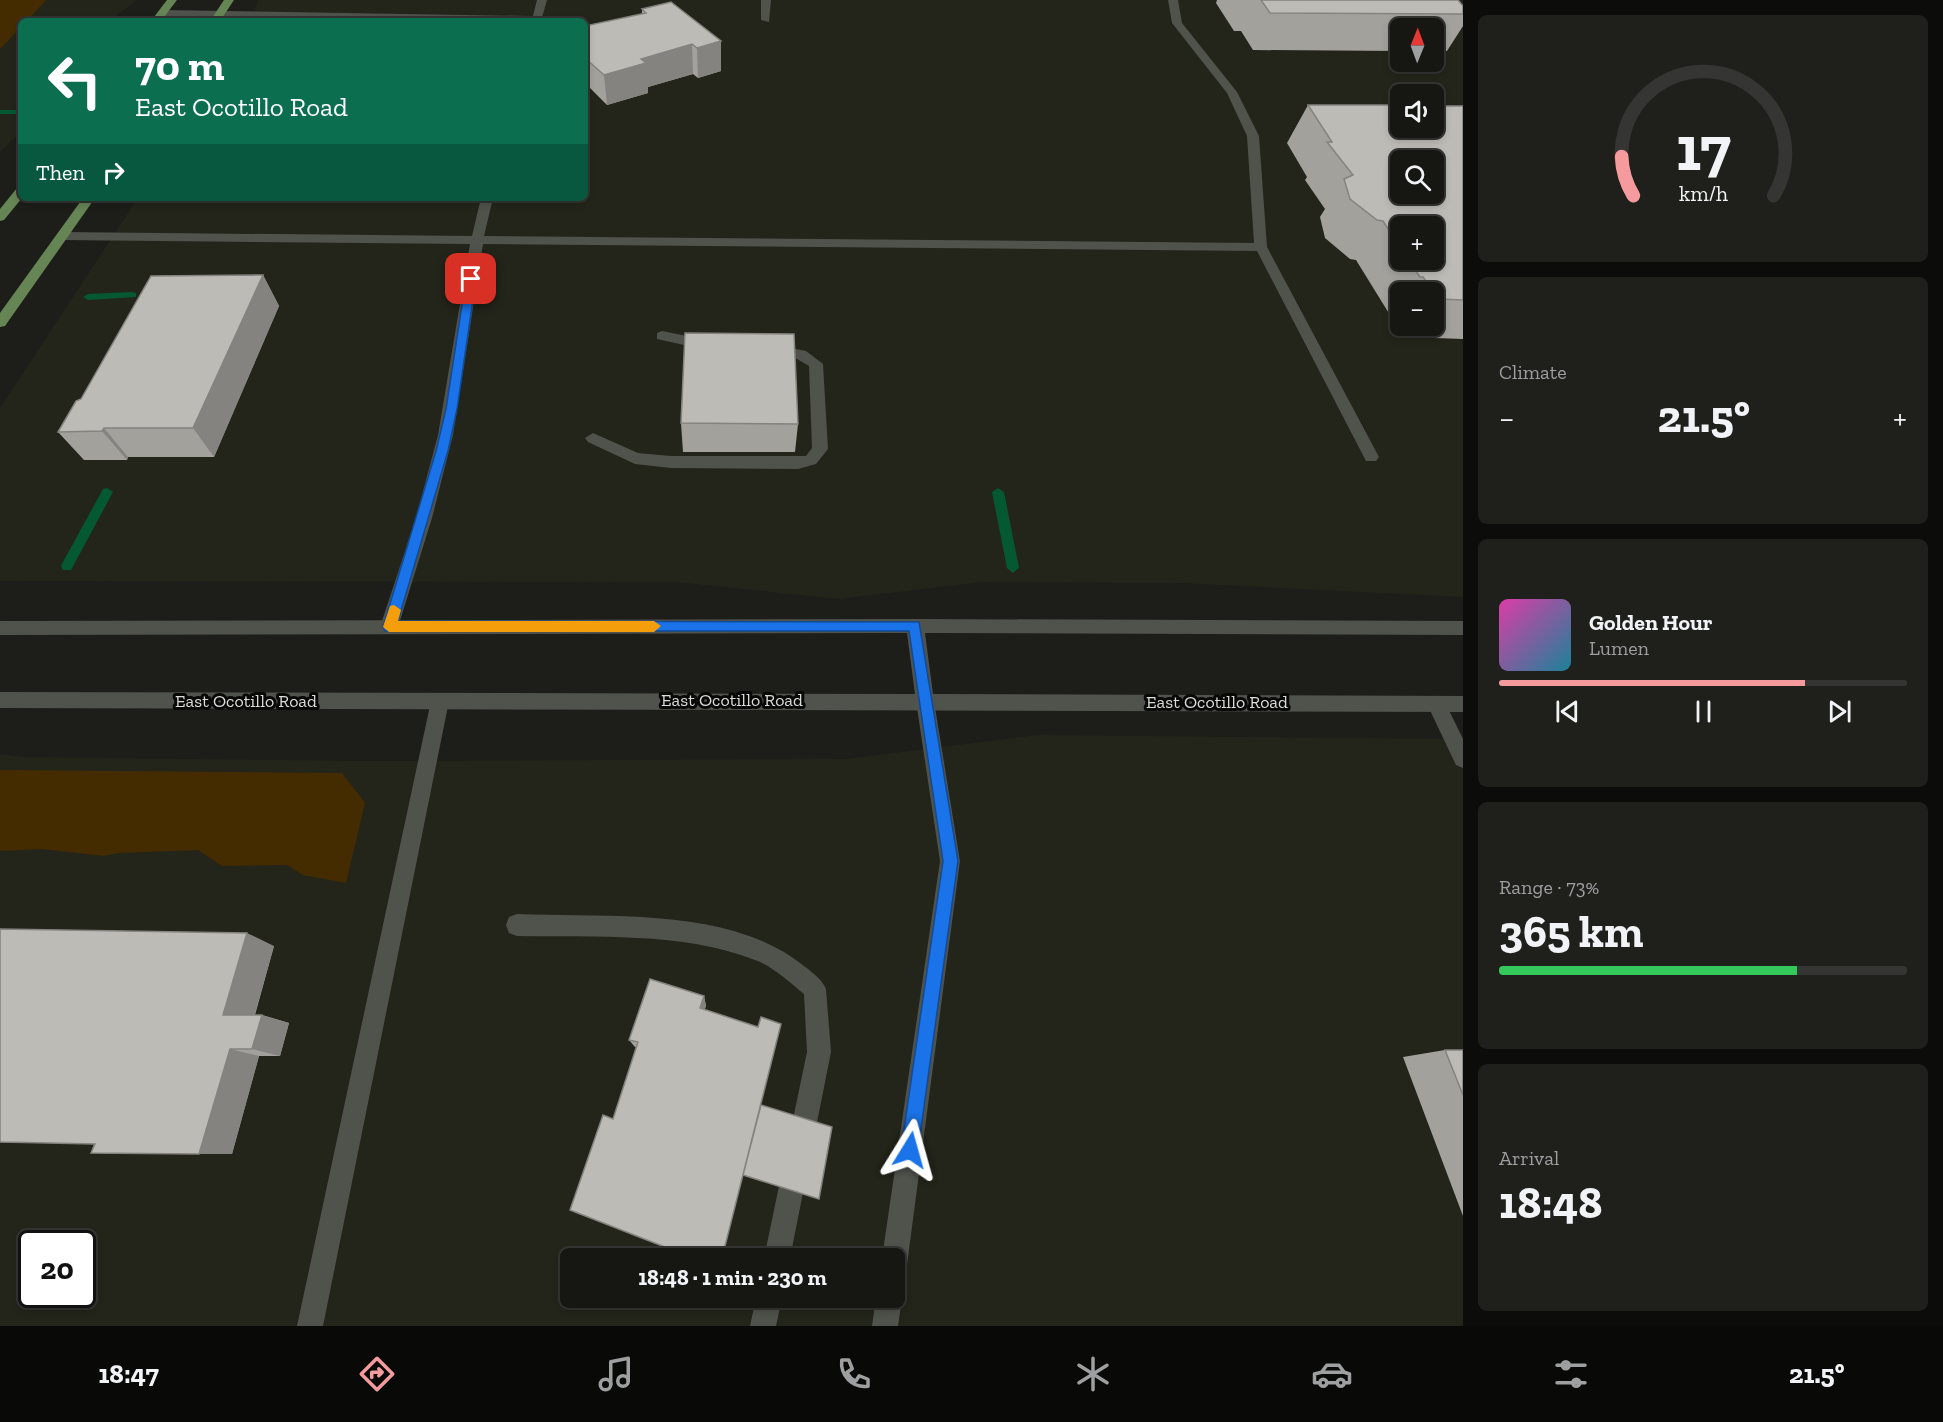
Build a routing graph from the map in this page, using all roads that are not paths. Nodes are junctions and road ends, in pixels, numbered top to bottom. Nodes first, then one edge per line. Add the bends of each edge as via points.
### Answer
1 (172, 0) edge
2 (230, 0) edge
3 (542, 0) edge
4 (766, 0) edge
5 (1173, 0) edge
6 (159, 17) edge
7 (218, 17) edge
8 (324, 18) edge
9 (538, 18) edge
10 (766, 20) dead end
11 (18, 195) edge
12 (87, 201) edge
13 (486, 201) edge
14 (0, 217) edge
15 (62, 236) junction
16 (475, 240) junction
17 (1260, 247) junction
18 (0, 323) edge
19 (662, 336) dead end
20 (727, 348) edge
21 (750, 348) edge
22 (592, 438) dead end
23 (1371, 457) dead end
24 (915, 626) junction
25 (389, 627) junction
26 (0, 628) edge
27 (1463, 628) edge
28 (0, 700) edge
29 (440, 701) junction
30 (925, 701) junction
31 (1436, 704) junction
32 (1463, 704) edge
33 (1463, 759) edge
34 (517, 925) dead end
35 (779, 1248) edge
36 (896, 1248) edge
37 (767, 1308) edge
38 (888, 1308) edge
39 (310, 1326) edge
40 (763, 1326) edge
41 (885, 1326) edge

1 - 6 main road
2 - 7 main road
3 - 9 main road
4 - 10 main road
5 - 17 main road via 1177,23 1232,92 1253,136
6 - 7 main road
7 - 8 main road
11 - 14 main road
12 - 15 main road
13 - 16 main road
15 - 16 main road
15 - 18 main road
16 - 17 main road
16 - 25 main road via 469,299 442,451
17 - 23 main road
19 - 20 main road
21 - 22 main road via 789,350 810,357 816,364 820,449 812,460 671,462 635,458
24 - 25 main road
24 - 27 main road
24 - 30 main road
25 - 26 main road
28 - 29 main road, East Ocotillo Road
29 - 30 main road, East Ocotillo Road
29 - 39 main road
30 - 31 main road, East Ocotillo Road
30 - 36 main road via 951,861
31 - 32 main road, East Ocotillo Road
31 - 33 main road
34 - 35 main road via 685,931 759,951 783,963 815,989 819,1052
37 - 40 main road
38 - 41 main road

